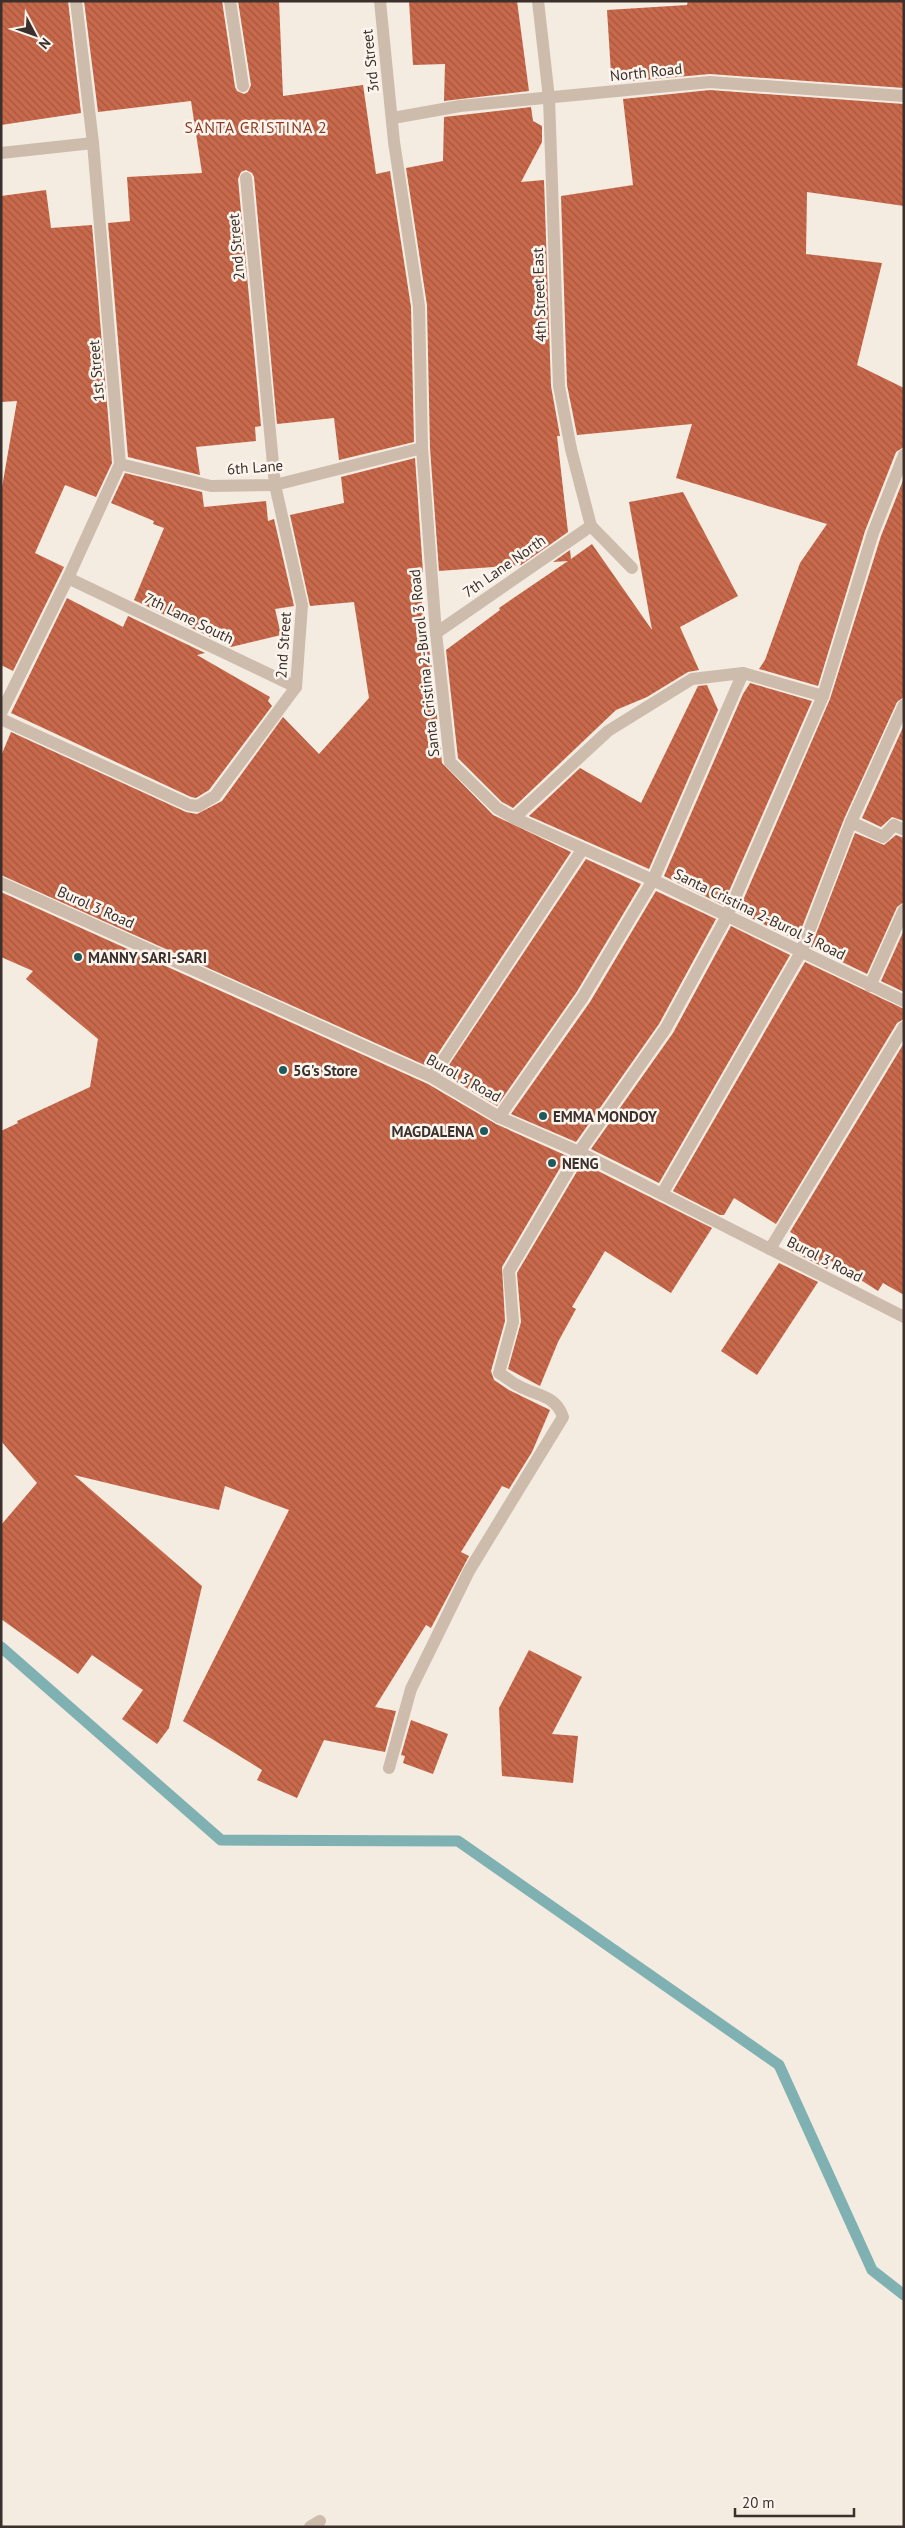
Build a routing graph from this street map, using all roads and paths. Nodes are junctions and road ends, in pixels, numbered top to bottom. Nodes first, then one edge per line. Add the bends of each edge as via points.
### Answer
1 (76, 1) edge
2 (230, 1) edge
3 (380, 1) edge
4 (538, 1) edge
5 (243, 86) dead end
6 (904, 96) edge
7 (549, 98) junction
8 (393, 118) junction
9 (93, 143) junction
10 (1, 154) edge
11 (398, 166) joint
12 (246, 178) dead end
13 (422, 448) junction
14 (904, 455) edge
15 (120, 464) junction
16 (275, 485) junction
17 (591, 526) junction
18 (632, 568) dead end
19 (68, 578) junction
20 (436, 633) junction
21 (743, 673) junction
22 (296, 688) junction
23 (823, 696) junction
24 (904, 705) edge
25 (1, 713) edge
26 (1, 719) edge
27 (514, 818) junction
28 (851, 822) junction
29 (904, 830) edge
30 (582, 850) junction
31 (653, 880) junction
32 (1, 883) edge
33 (904, 910) edge
34 (727, 916) junction
35 (801, 952) junction
36 (870, 986) junction
37 (904, 1001) edge
38 (904, 1027) edge
39 (432, 1077) junction
40 (500, 1117) junction
41 (579, 1152) junction
42 (662, 1194) junction
43 (770, 1249) junction
44 (904, 1317) edge
45 (389, 1768) dead end

1 - 9 street, 1st Street
2 - 5 street
3 - 8 street, 3rd Street
4 - 7 street, 4th Street East
6 - 7 street, North Road via 710,82
7 - 8 street, North Road via 460,106
7 - 17 street, 4th Street East via 559,386
8 - 11 street, 3rd Street
9 - 10 street
9 - 15 street, 1st Street
11 - 13 street, Santa Cristina 2-Burol 3 Road via 419,306
12 - 16 street, 2nd Street
13 - 16 street, 6th Lane
13 - 20 street, Santa Cristina 2-Burol 3 Road
14 - 23 street via 873,534
15 - 16 street, 6th Lane via 211,486
15 - 19 street, 1st Street
16 - 22 street, 2nd Street via 302,605
17 - 18 street, 4th Street East
17 - 20 street, 7th Lane North
19 - 22 street, 7th Lane South
19 - 25 street, 1st Street
20 - 27 street, Santa Cristina 2-Burol 3 Road via 450,762 497,808
21 - 23 street
21 - 27 street via 692,680 608,732
21 - 31 street
22 - 26 street, 2nd Street via 215,796 198,806 189,805
23 - 34 street
24 - 28 street
27 - 30 street, Santa Cristina 2-Burol 3 Road
28 - 29 street via 883,837 894,826
28 - 35 street
30 - 31 street, Santa Cristina 2-Burol 3 Road
30 - 39 street
31 - 34 street, Santa Cristina 2-Burol 3 Road
31 - 40 street via 583,997
32 - 39 street, Burol 3 Road
33 - 36 street
34 - 35 street, Santa Cristina 2-Burol 3 Road
34 - 41 street via 666,1028
35 - 36 street, Santa Cristina 2-Burol 3 Road
35 - 42 street
36 - 37 street, Santa Cristina 2-Burol 3 Road
38 - 43 street
39 - 40 street, Burol 3 Road
40 - 41 street, Burol 3 Road
41 - 42 street, Burol 3 Road
41 - 45 street via 508,1271 513,1322 500,1373 519,1386 552,1399 563,1417 469,1570 411,1689
42 - 43 street, Burol 3 Road
43 - 44 street, Burol 3 Road

